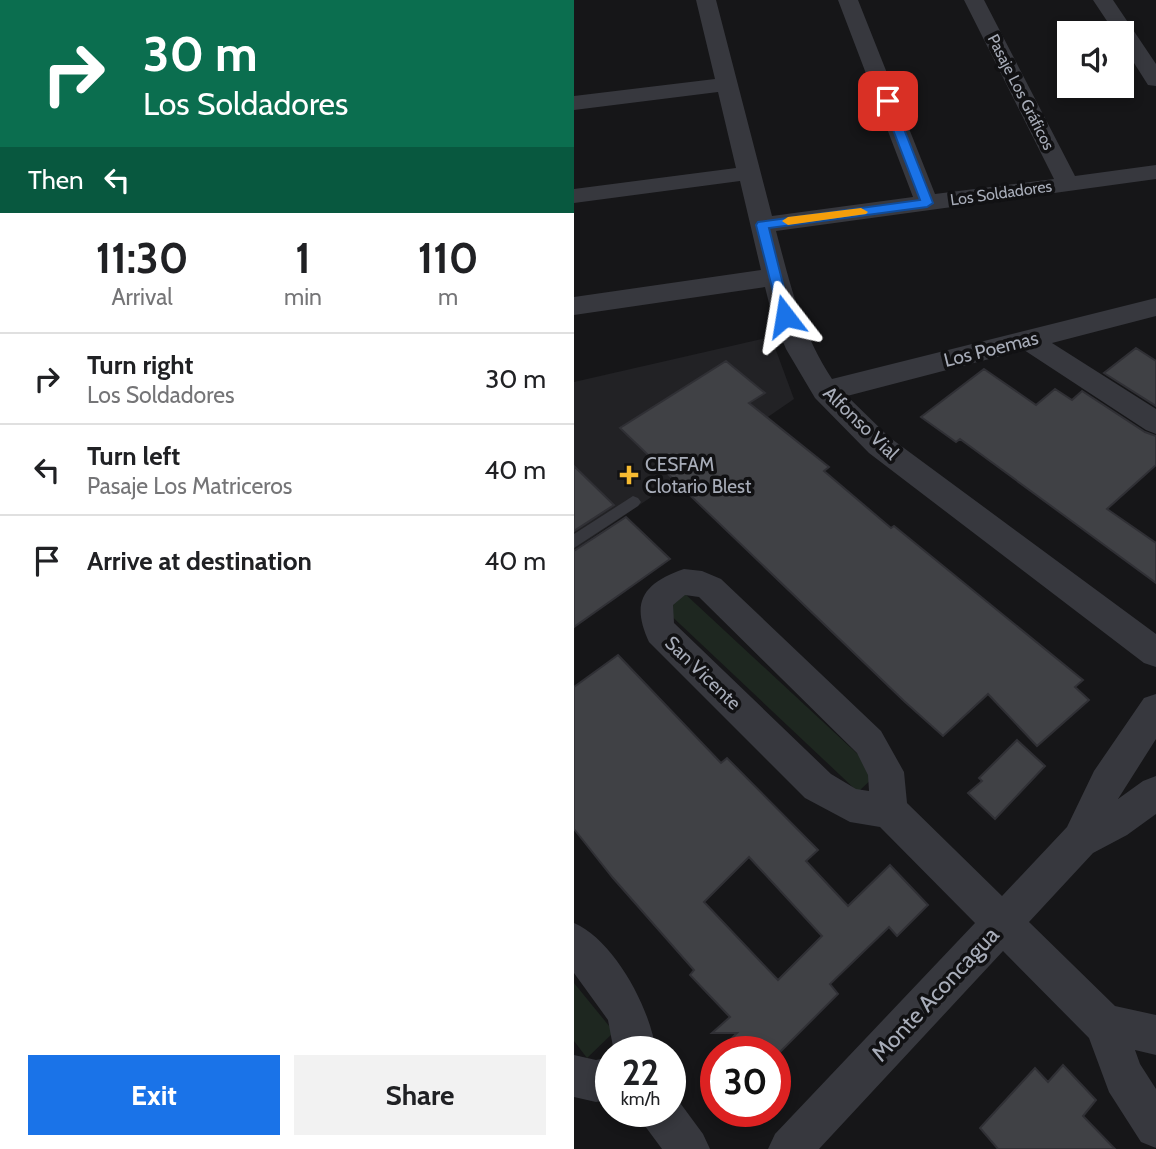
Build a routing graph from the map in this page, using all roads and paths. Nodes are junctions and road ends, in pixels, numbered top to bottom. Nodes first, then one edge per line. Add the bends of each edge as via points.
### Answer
1 (706, 0) edge
2 (848, 0) edge
3 (974, 0) edge
4 (1103, 0) edge
5 (1156, 80) edge
6 (727, 84) junction
7 (574, 103) edge
8 (1156, 172) edge
9 (749, 173) junction
10 (1068, 184) junction
11 (574, 196) edge
12 (927, 203) junction
13 (762, 225) junction
14 (775, 277) junction
15 (574, 306) edge
16 (1156, 307) edge
17 (1027, 339) junction
18 (825, 391) junction
19 (1156, 424) edge
20 (634, 502) dead end
21 (574, 542) edge
22 (1156, 653) edge
23 (1156, 709) edge
24 (1156, 793) edge
25 (890, 811) junction
26 (1080, 840) junction
27 (1002, 922) junction
28 (574, 943) edge
29 (1105, 1025) junction
30 (1156, 1035) edge
31 (633, 1036) edge
32 (574, 1076) edge
33 (595, 1081) edge
34 (672, 1127) edge
35 (1156, 1127) edge
36 (688, 1149) edge
37 (790, 1149) edge

1 - 6 street, Alfonso Vial
2 - 12 street
3 - 10 street, Pasaje Los Gráficos
4 - 5 street
6 - 7 street
6 - 9 street, Alfonso Vial
8 - 10 street, Los Soldadores
9 - 11 street
9 - 13 street, Alfonso Vial
10 - 12 street, Los Soldadores
12 - 13 street, Los Soldadores
13 - 14 street, Alfonso Vial
14 - 15 street
14 - 18 street, Alfonso Vial via 799,349
16 - 17 street, Los Poemas
17 - 18 street, Los Poemas
17 - 19 street
18 - 22 street, Alfonso Vial via 880,445
20 - 21 lane
23 - 26 street, Monte Aconcagua via 1107,783
24 - 26 street, Monte Aconcagua
25 - 25 street, San Vicente via 886,772 869,742 710,588 684,583 666,589 654,609 661,632 818,786 850,805
25 - 27 street
26 - 27 street, Monte Aconcagua
27 - 29 street
27 - 37 street, Monte Aconcagua
28 - 31 street via 623,1005
29 - 30 street
29 - 35 street via 1124,1077
32 - 33 street
34 - 36 street

